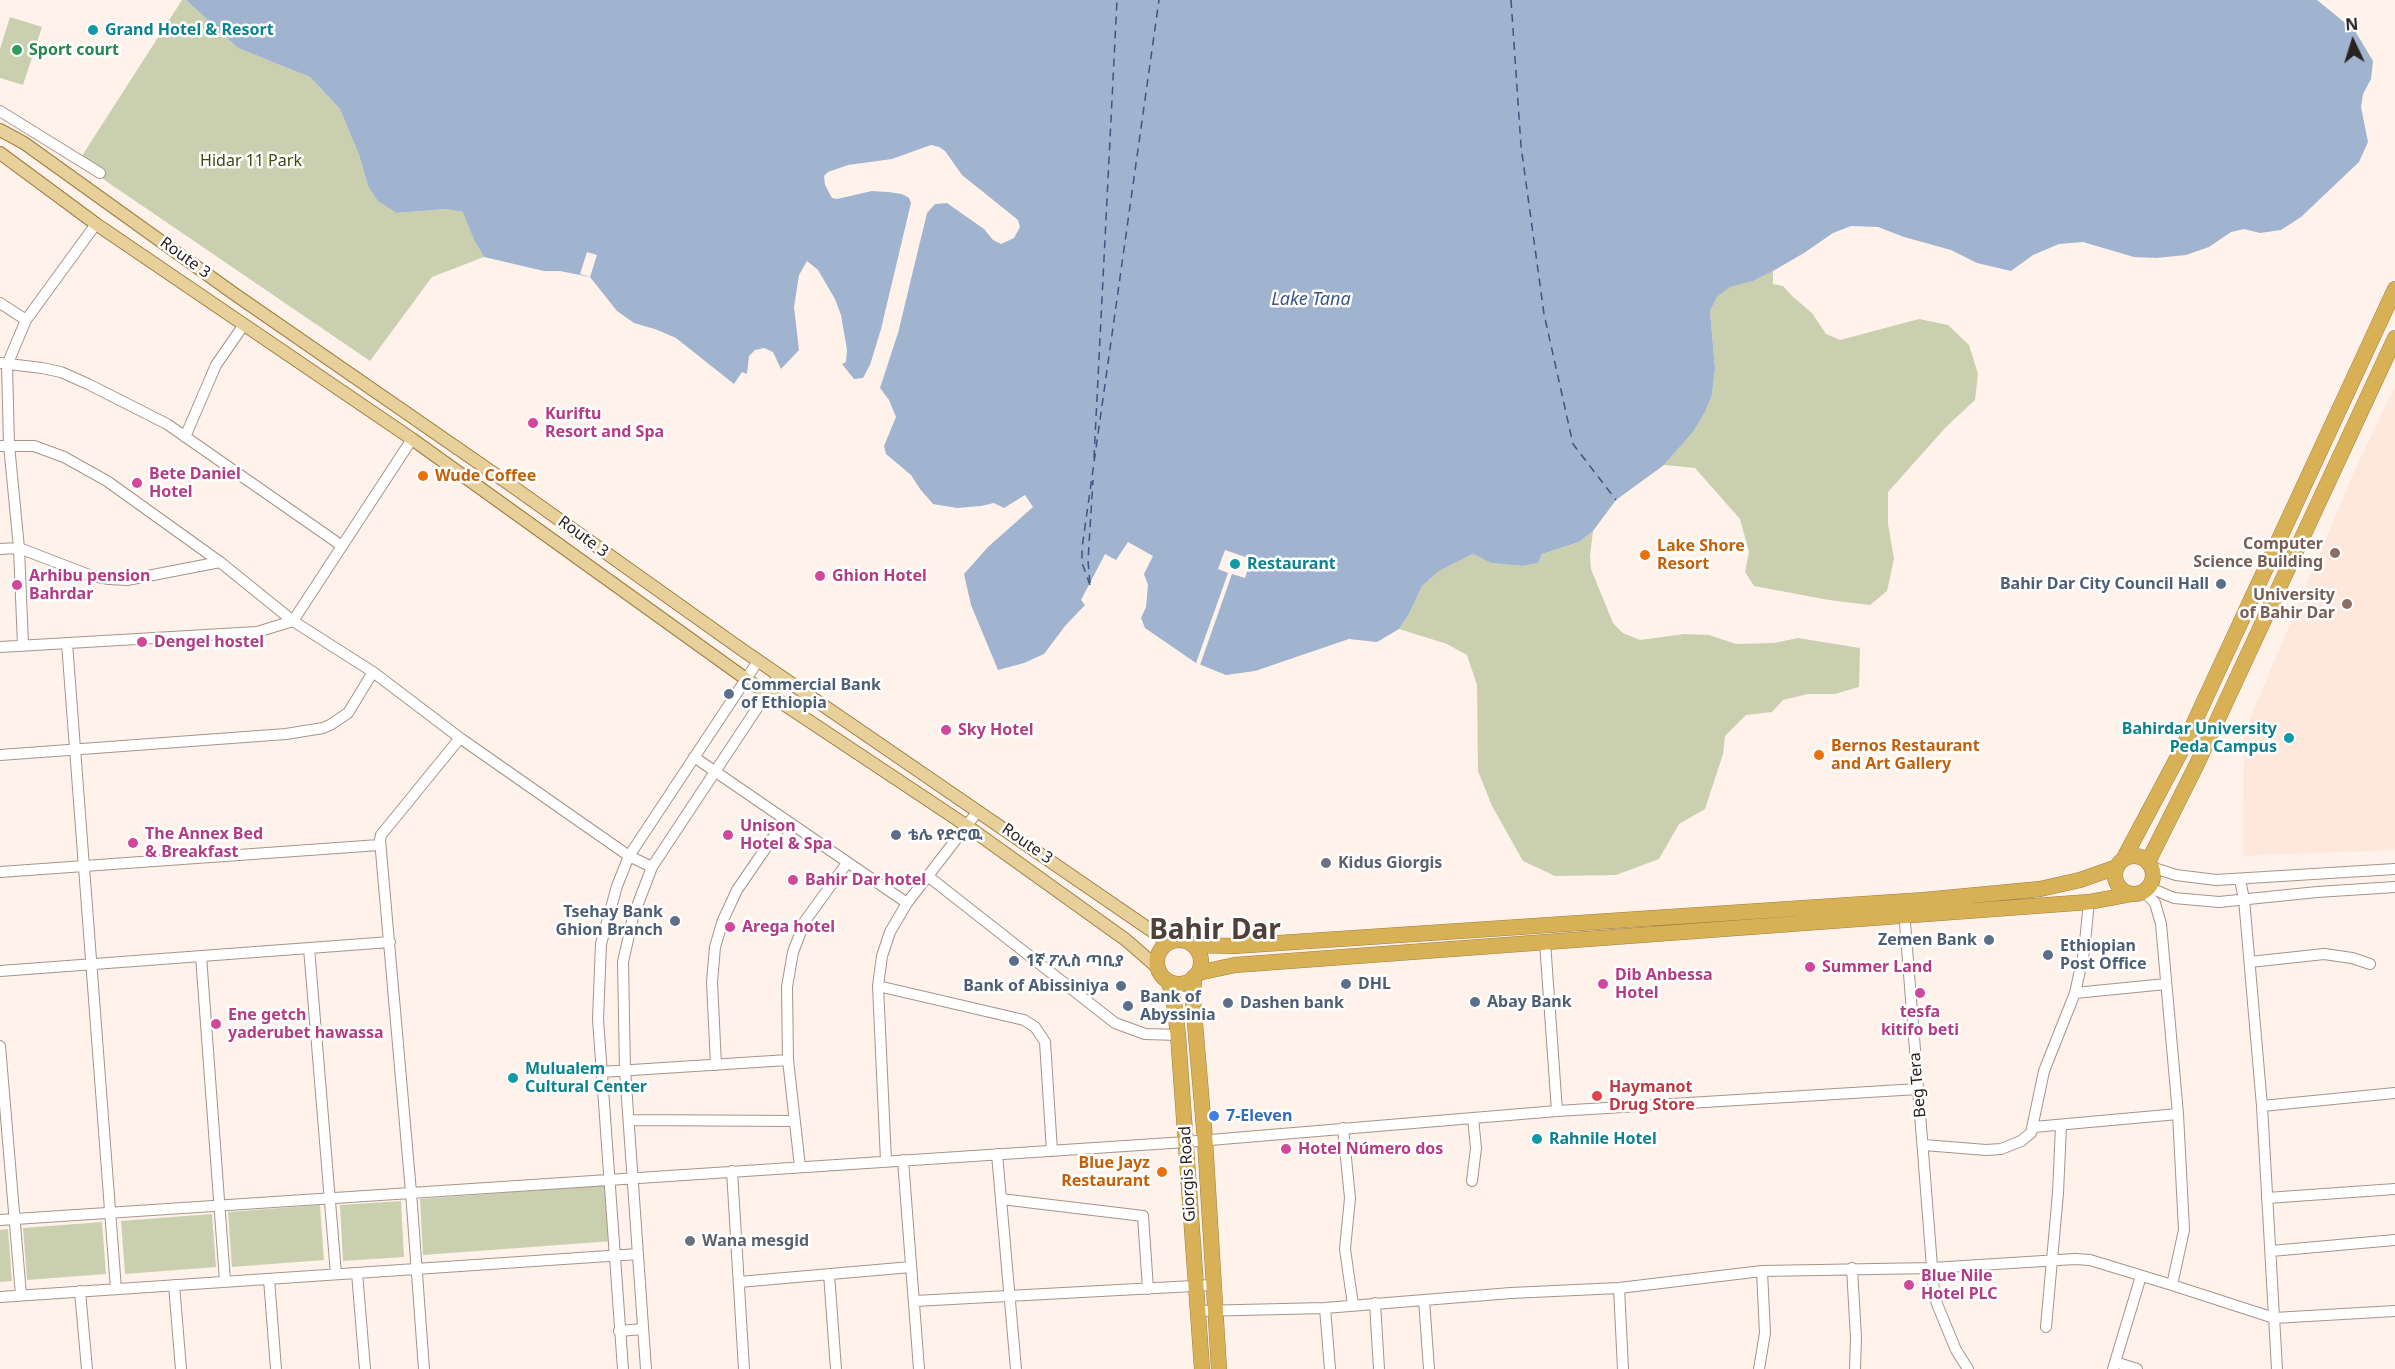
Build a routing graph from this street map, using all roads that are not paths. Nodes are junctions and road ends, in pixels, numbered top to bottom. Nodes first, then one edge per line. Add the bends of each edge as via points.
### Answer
1 (0, 111) edge
2 (0, 130) edge
3 (0, 153) edge
4 (100, 173) dead end
5 (96, 224) junction
6 (2395, 289) edge
7 (233, 293) junction
8 (0, 303) edge
9 (222, 310) junction
10 (26, 320) junction
11 (243, 326) junction
12 (2395, 339) edge
13 (4, 364) edge
14 (396, 406) junction
15 (384, 421) junction
16 (185, 437) junction
17 (412, 439) junction
18 (5, 445) edge
19 (512, 486) junction
20 (499, 503) junction
21 (342, 546) junction
22 (19, 548) junction
23 (0, 549) edge
24 (220, 562) junction
25 (293, 621) junction
26 (67, 643) junction
27 (23, 645) junction
28 (0, 647) edge
29 (758, 661) junction
30 (373, 672) junction
31 (779, 675) junction
32 (746, 679) junction
33 (767, 692) junction
34 (460, 738) junction
35 (74, 750) junction
36 (0, 755) edge
37 (694, 757) junction
38 (715, 772) junction
39 (978, 811) junction
40 (785, 820) junction
41 (967, 826) junction
42 (380, 845) junction
43 (629, 856) junction
44 (847, 863) junction
45 (2120, 863) junction
46 (2150, 865) junction
47 (84, 866) junction
48 (652, 867) junction
49 (2395, 869) edge
50 (0, 873) edge
51 (929, 877) junction
52 (2240, 880) junction
53 (2395, 888) edge
54 (2142, 891) junction
55 (2244, 899) junction
56 (2089, 902) junction
57 (907, 903) junction
58 (1904, 908) junction
59 (1589, 921) junction
60 (1527, 925) junction
61 (1590, 939) junction
62 (390, 942) junction
63 (1168, 942) junction
64 (1300, 942) junction
65 (1545, 942) junction
66 (1529, 943) junction
67 (1192, 945) junction
68 (309, 948) junction
69 (201, 956) junction
70 (1301, 961) junction
71 (2250, 962) junction
72 (91, 964) junction
73 (2370, 964) dead end
74 (1157, 967) junction
75 (0, 971) edge
76 (1196, 975) junction
77 (1169, 982) junction
78 (2166, 984) junction
79 (878, 986) junction
80 (2075, 993) junction
81 (1178, 1035) junction
82 (0, 1046) edge
83 (788, 1060) junction
84 (716, 1065) junction
85 (625, 1070) junction
86 (600, 1072) junction
87 (1918, 1089) junction
88 (2395, 1093) edge
89 (2262, 1106) junction
90 (1557, 1110) junction
91 (2178, 1114) junction
92 (1473, 1118) junction
93 (629, 1120) junction
94 (793, 1121) junction
95 (2061, 1126) junction
96 (2034, 1127) junction
97 (1343, 1128) junction
98 (1205, 1140) junction
99 (1186, 1142) junction
100 (1923, 1145) junction
101 (1052, 1151) junction
102 (997, 1154) junction
103 (903, 1160) junction
104 (886, 1161) junction
105 (800, 1167) junction
106 (732, 1171) junction
107 (634, 1178) junction
108 (610, 1179) junction
109 (1472, 1181) dead end
110 (2395, 1189) edge
111 (411, 1192) junction
112 (330, 1198) junction
113 (2267, 1198) junction
114 (1001, 1199) junction
115 (221, 1205) junction
116 (110, 1213) junction
117 (15, 1219) junction
118 (0, 1220) edge
119 (2395, 1240) edge
120 (2271, 1251) junction
121 (638, 1254) junction
122 (616, 1255) junction
123 (2052, 1261) junction
124 (911, 1267) junction
125 (1852, 1268) junction
126 (1932, 1268) junction
127 (417, 1269) junction
128 (1762, 1271) junction
129 (357, 1273) junction
130 (336, 1274) junction
131 (829, 1274) junction
132 (2141, 1276) junction
133 (269, 1279) junction
134 (225, 1281) junction
135 (739, 1282) junction
136 (174, 1285) junction
137 (1212, 1285) junction
138 (2172, 1285) junction
139 (1196, 1286) junction
140 (1619, 1288) junction
141 (116, 1289) junction
142 (1148, 1289) junction
143 (80, 1292) junction
144 (21, 1295) junction
145 (0, 1297) edge
146 (1010, 1297) junction
147 (1424, 1300) junction
148 (915, 1301) junction
149 (1375, 1303) junction
150 (1353, 1305) junction
151 (1325, 1308) junction
152 (1215, 1310) junction
153 (1198, 1311) junction
154 (2395, 1311) edge
155 (2274, 1318) junction
156 (2046, 1327) dead end
157 (643, 1329) junction
158 (620, 1331) junction
159 (2114, 1365) edge
160 (87, 1369) edge
161 (181, 1369) edge
162 (276, 1369) edge
163 (365, 1369) edge
164 (424, 1369) edge
165 (623, 1369) edge
166 (646, 1369) edge
167 (744, 1369) edge
168 (836, 1369) edge
169 (919, 1369) edge
170 (1016, 1369) edge
171 (1202, 1369) edge
172 (1219, 1369) edge
173 (1330, 1369) edge
174 (1379, 1369) edge
175 (1429, 1369) edge
176 (1623, 1369) edge
177 (1759, 1369) edge
178 (1855, 1369) edge
179 (1968, 1369) edge
180 (2138, 1369) edge
181 (2277, 1369) edge

1 - 4 street
2 - 7 main road, Route 3 via 24,143
3 - 5 main road
5 - 9 main road
5 - 10 street
6 - 45 highway via 2181,752
7 - 9 main road
7 - 14 main road, Route 3
8 - 10 street
9 - 11 main road
10 - 13 street
11 - 15 main road
11 - 16 street via 216,364
12 - 46 highway
13 - 16 street via 61,372 167,424
13 - 18 street
14 - 15 main road
14 - 19 main road, Route 3
15 - 17 main road
16 - 21 street
17 - 20 main road
17 - 21 street
18 - 22 street
18 - 24 street via 34,446 64,457
19 - 20 main road
19 - 29 main road, Route 3
20 - 32 main road
21 - 25 street
22 - 23 street
22 - 24 street via 109,579 127,580
22 - 27 street
24 - 25 street
25 - 26 street via 257,632
25 - 30 street
26 - 27 street
26 - 35 street
27 - 28 street
29 - 31 main road, Route 3
29 - 32 street
30 - 34 street
30 - 35 street via 348,712 323,728
31 - 33 street
31 - 39 main road, Route 3
32 - 33 main road
32 - 37 street
33 - 38 street
33 - 41 main road
34 - 42 street via 381,835
34 - 43 street
35 - 36 street
35 - 47 street
37 - 38 street
37 - 43 street
38 - 40 street
38 - 48 street
39 - 41 street
39 - 63 main road, Route 3
40 - 44 street
40 - 84 street via 737,890 715,946 712,982
41 - 51 street
41 - 74 main road via 1126,940
42 - 47 street
42 - 62 street
43 - 48 street
43 - 86 street via 601,944 597,995
44 - 57 street
44 - 83 street via 805,921 793,952 787,987
45 - 46 highway via 2136,856
45 - 54 highway via 2115,874 2120,887
45 - 58 highway via 2080,880 2040,889
46 - 52 street via 2197,879
46 - 54 highway via 2153,877
47 - 50 street
47 - 72 street
48 - 85 street via 633,916 623,962
49 - 52 street
51 - 57 street
51 - 81 street via 1115,1023 1145,1034
52 - 55 street
53 - 55 street
54 - 55 street via 2195,902
54 - 56 highway
54 - 78 street via 2155,903 2158,914
55 - 71 street
56 - 58 highway
56 - 80 street
57 - 79 street via 890,932
58 - 59 highway
58 - 61 highway
58 - 87 street, Beg Tera
59 - 60 highway
59 - 61 highway
60 - 64 highway
60 - 66 highway
61 - 65 highway
62 - 68 street
62 - 111 street
63 - 67 highway via 1178,940
63 - 74 highway via 1158,953
64 - 67 highway
64 - 70 highway
65 - 66 highway
65 - 90 street
66 - 70 highway
67 - 76 highway via 1201,961
68 - 69 street
68 - 112 street
69 - 72 street
69 - 115 street
70 - 76 highway via 1235,965
71 - 73 street via 2324,954
71 - 89 street
72 - 75 street
72 - 116 street
74 - 77 highway
76 - 77 highway via 1182,983
76 - 98 highway, Giorgis Road via 1193,1000
77 - 81 highway, Giorgis Road
78 - 80 street
78 - 91 street
79 - 101 street via 1024,1020 1035,1026 1045,1042
79 - 104 street
80 - 96 street via 2044,1071
81 - 99 highway, Giorgis Road
82 - 117 street
83 - 84 street
83 - 94 street
84 - 85 street
85 - 86 street
85 - 93 street
86 - 108 street
87 - 90 street
87 - 100 street, Beg Tera
88 - 89 street
89 - 113 street
90 - 92 street
91 - 95 street
91 - 138 street via 2184,1230
92 - 97 street
92 - 109 street via 1476,1149
93 - 94 street
93 - 107 street
94 - 105 street
95 - 96 street
95 - 123 street
96 - 100 street via 2021,1140 2001,1149
97 - 98 street
97 - 150 street via 1350,1198 1345,1249
98 - 99 street
98 - 137 highway, Giorgis Road
99 - 101 street
99 - 139 highway, Giorgis Road
100 - 126 street, Beg Tera
101 - 102 street
102 - 103 street
102 - 114 street
103 - 104 street
103 - 124 street
104 - 105 street
105 - 106 street
106 - 107 street
106 - 135 street
107 - 108 street
107 - 121 street
108 - 111 street
108 - 122 street
110 - 113 street
111 - 112 street
111 - 127 street
112 - 115 street
112 - 130 street
113 - 120 street
114 - 142 street via 1143,1216
114 - 146 street
115 - 116 street
115 - 134 street
116 - 117 street
116 - 141 street
117 - 118 street
117 - 144 street
119 - 120 street
120 - 155 street
121 - 122 street
121 - 157 street
122 - 127 street
122 - 158 street
123 - 126 street
123 - 132 street via 2083,1259
123 - 156 street
124 - 131 street
124 - 148 street
125 - 126 street
125 - 128 street
125 - 178 street
126 - 179 street, Beg Tera via 1937,1304
127 - 129 street
127 - 164 street
128 - 140 street
128 - 177 street via 1765,1333
129 - 130 street
129 - 163 street
130 - 133 street
131 - 135 street
131 - 168 street
132 - 138 street
132 - 159 street
133 - 134 street
133 - 162 street
134 - 136 street
135 - 167 street
136 - 141 street
136 - 161 street
137 - 139 street
137 - 152 highway, Giorgis Road
138 - 155 street
139 - 142 street
139 - 153 highway, Giorgis Road
140 - 147 street
140 - 176 street
141 - 143 street
142 - 146 street
143 - 144 street
143 - 160 street
144 - 145 street
146 - 148 street
146 - 170 street
147 - 149 street
147 - 175 street
148 - 169 street
149 - 150 street
149 - 174 street
150 - 151 street
151 - 152 street
151 - 173 street
152 - 153 street
152 - 172 highway, Giorgis Road
153 - 171 highway, Giorgis Road
154 - 155 street
155 - 181 street
157 - 158 street
157 - 166 street
158 - 165 street
159 - 180 street

